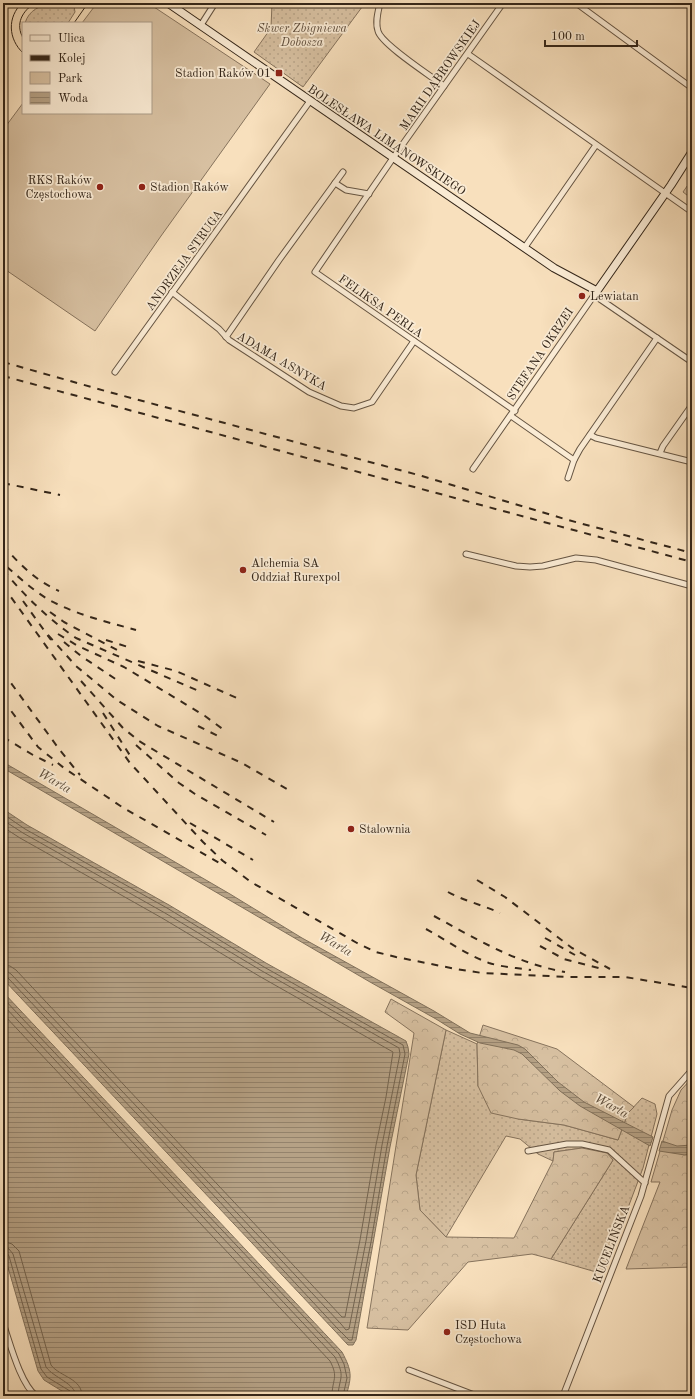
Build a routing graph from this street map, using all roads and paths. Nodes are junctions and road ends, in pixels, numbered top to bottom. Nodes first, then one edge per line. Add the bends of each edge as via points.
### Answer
1 (168, 3) edge
2 (215, 3) edge
3 (380, 3) edge
4 (503, 3) edge
5 (576, 3) edge
6 (200, 25) junction
7 (468, 54) junction
8 (444, 86) junction
9 (692, 88) edge
10 (310, 100) junction
11 (596, 145) junction
12 (692, 152) edge
13 (394, 158) junction
14 (343, 172) dead end
15 (335, 183) junction
16 (666, 193) junction
17 (369, 194) junction
18 (692, 212) edge
19 (524, 247) junction
20 (172, 292) junction
21 (595, 293) junction
22 (226, 337) junction
23 (657, 338) junction
24 (414, 341) junction
25 (692, 362) edge
26 (115, 372) dead end
27 (692, 405) edge
28 (515, 411) junction
29 (511, 416) junction
30 (590, 435) junction
31 (660, 453) junction
32 (574, 460) junction
33 (692, 462) edge
34 (473, 469) dead end
35 (568, 478) dead end
36 (466, 554) dead end
37 (692, 586) edge
38 (692, 1070) edge
39 (528, 1150) dead end
40 (645, 1183) junction
41 (3, 1323) edge
42 (409, 1370) dead end
43 (32, 1395) edge
44 (475, 1396) edge
45 (563, 1396) edge

1 - 6 street, BOLESŁAWA LIMANOWSKIEGO
2 - 6 street
3 - 8 street via 378,32 386,42
4 - 7 street, MARII DĄBROWSKIEJ
5 - 9 street
6 - 10 street, BOLESŁAWA LIMANOWSKIEGO
7 - 8 street, MARII DĄBROWSKIEJ
7 - 11 street
8 - 13 street, MARII DĄBROWSKIEJ
10 - 13 street, BOLESŁAWA LIMANOWSKIEGO
10 - 20 street, ANDRZEJA STRUGA
11 - 16 street
11 - 19 street
12 - 16 street, STEFANA OKRZEI
13 - 17 street, FELIKSA PERLA
13 - 19 street, BOLESŁAWA LIMANOWSKIEGO
14 - 15 street
15 - 17 street via 346,190
15 - 22 street
16 - 18 street
16 - 21 street, STEFANA OKRZEI
17 - 24 street, FELIKSA PERLA via 315,272
19 - 21 street, BOLESŁAWA LIMANOWSKIEGO
20 - 22 street, ADAMA ASNYKA via 220,329
20 - 26 street, ANDRZEJA STRUGA
21 - 23 street, BOLESŁAWA LIMANOWSKIEGO
21 - 28 street, STEFANA OKRZEI
22 - 24 street, ADAMA ASNYKA via 308,392 341,406 354,408 372,402
23 - 25 street, BOLESŁAWA LIMANOWSKIEGO
23 - 30 street
24 - 28 street, FELIKSA PERLA
27 - 31 street
28 - 29 street, STEFANA OKRZEI
29 - 32 street
29 - 34 street, STEFANA OKRZEI
30 - 31 street
30 - 32 street
31 - 33 street
32 - 35 street
36 - 37 street via 530,567 576,558 596,560
38 - 40 street, KUCELIŃSKA via 669,1096
39 - 40 street via 567,1144 582,1144 609,1150
40 - 45 street, KUCELIŃSKA
41 - 43 street via 22,1378
42 - 44 street

